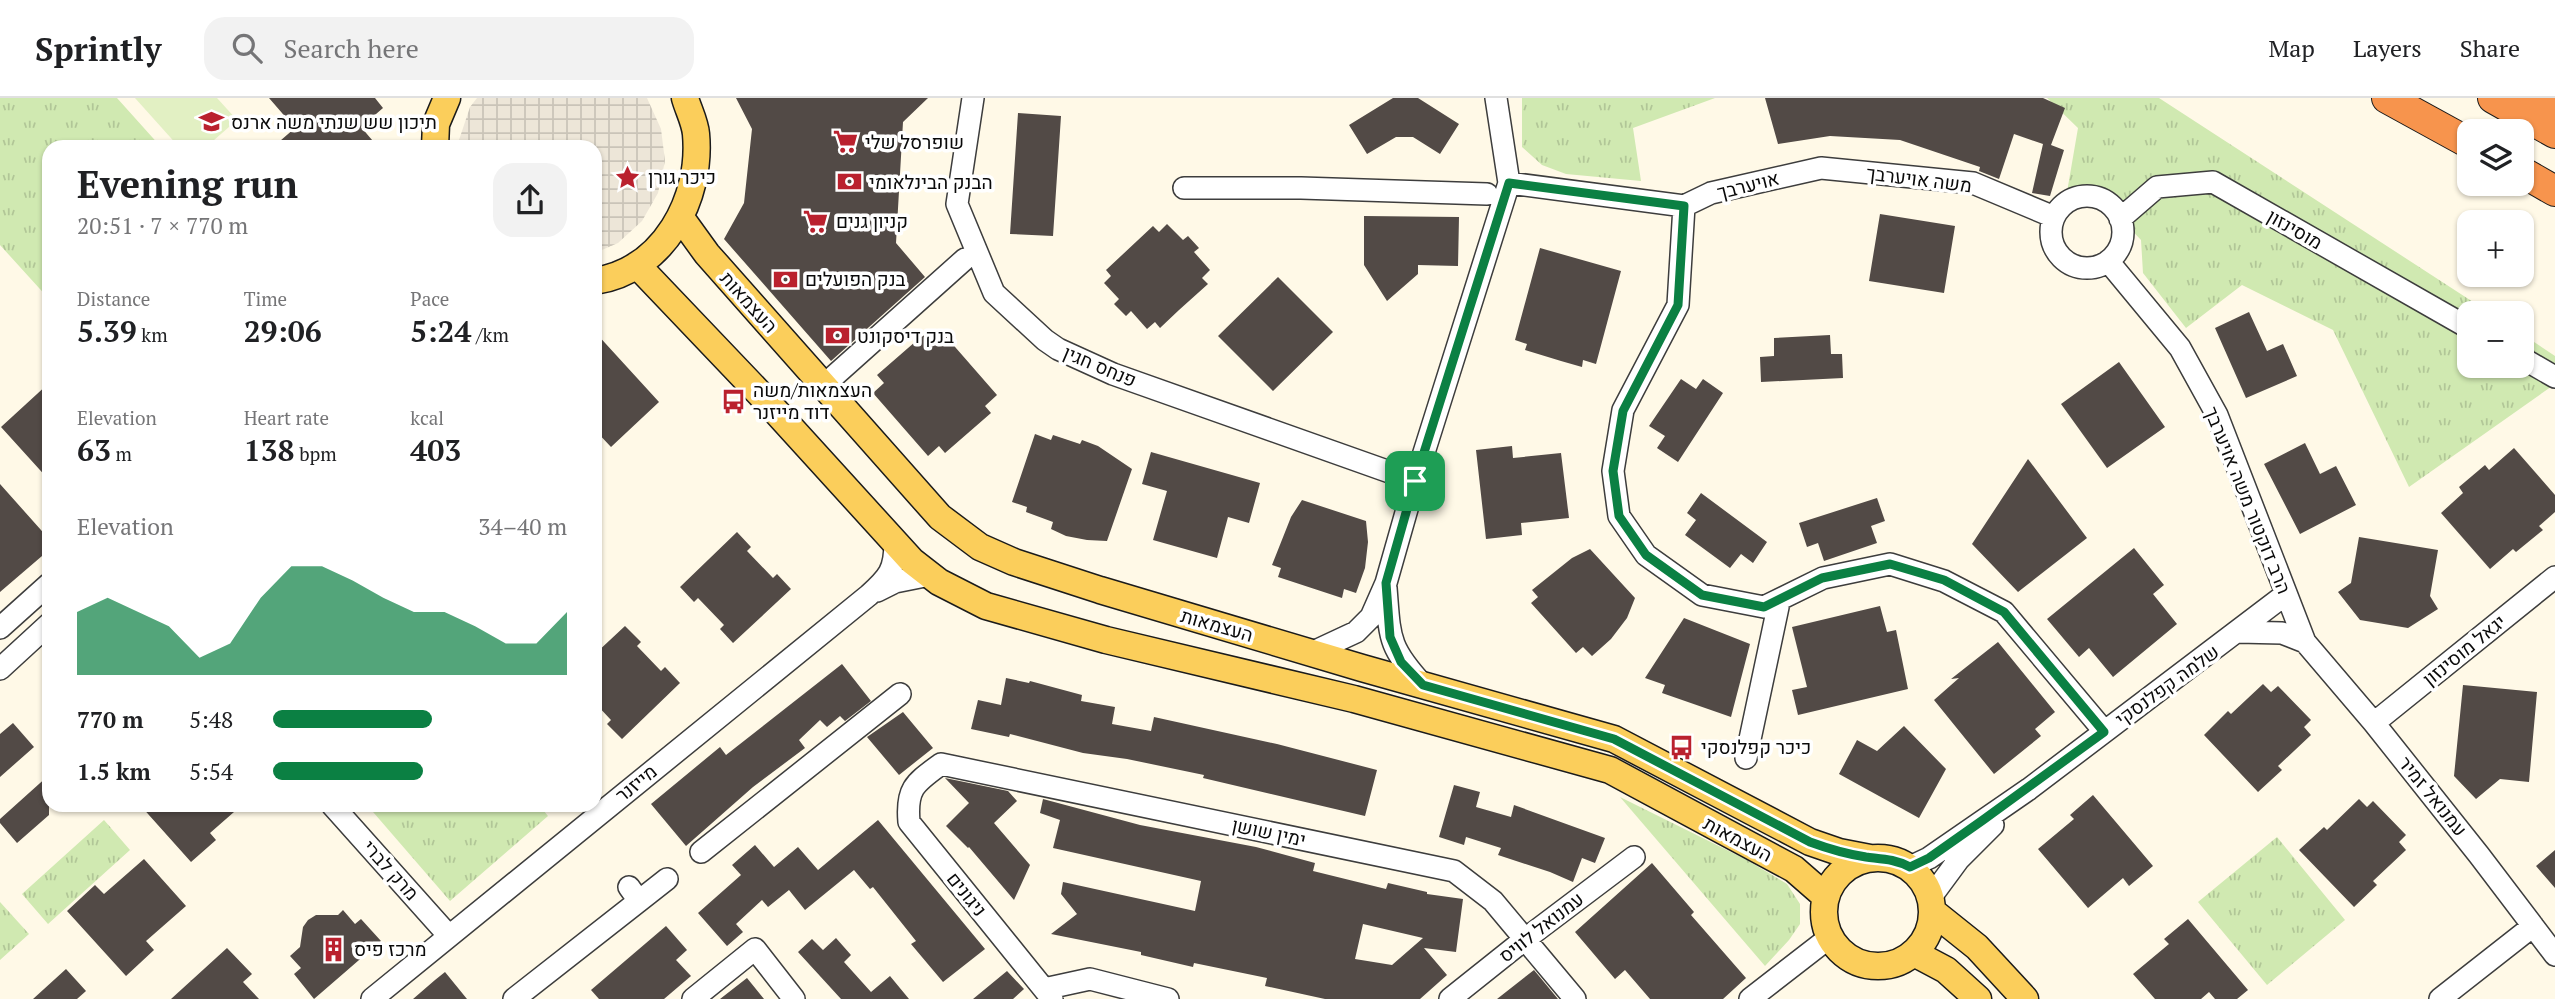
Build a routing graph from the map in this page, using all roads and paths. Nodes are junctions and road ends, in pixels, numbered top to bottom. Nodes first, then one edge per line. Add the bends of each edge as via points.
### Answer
1 (447, 98) edge
2 (685, 98) edge
3 (973, 98) edge
4 (1496, 98) edge
5 (2387, 98) edge
6 (2493, 98) edge
7 (2537, 98) edge
8 (2555, 107) edge
9 (2555, 133) edge
10 (2457, 136) edge
11 (435, 140) edge
12 (1821, 168) joint
13 (1509, 183) junction
14 (1184, 188) dead end
15 (1487, 194) dead end
16 (1684, 206) junction
17 (2054, 217) junction
18 (681, 218) junction
19 (2120, 219) junction
20 (965, 259) dead end
21 (2108, 261) junction
22 (637, 265) junction
23 (602, 279) edge
24 (2457, 321) edge
25 (2534, 365) edge
26 (833, 377) dead end
27 (2555, 377) edge
28 (1415, 481) junction
29 (895, 542) junction
30 (930, 575) junction
31 (2555, 577) edge
32 (1386, 583) junction
33 (42, 590) edge
34 (2286, 594) junction
35 (869, 595) junction
36 (1778, 607) dead end
37 (0, 628) edge
38 (42, 630) edge
39 (2238, 632) junction
40 (2305, 642) junction
41 (1311, 653) junction
42 (0, 669) edge
43 (1423, 685) junction
44 (900, 694) dead end
45 (2374, 723) junction
46 (2104, 732) junction
47 (1746, 758) dead end
48 (916, 782) joint
49 (2028, 789) junction
50 (338, 812) edge
51 (602, 812) edge
52 (602, 812) edge
53 (701, 852) dead end
54 (1634, 857) dead end
55 (1870, 858) junction
56 (1910, 867) junction
57 (667, 879) dead end
58 (1825, 896) junction
59 (1931, 904) junction
60 (2533, 926) junction
61 (449, 936) junction
62 (1830, 937) junction
63 (1524, 940) junction
64 (1914, 953) junction
65 (2555, 955) edge
66 (1048, 994) edge
67 (372, 999) edge
68 (514, 999) edge
69 (694, 999) edge
70 (794, 999) edge
71 (1168, 999) edge
72 (1450, 999) edge
73 (1575, 999) edge
74 (1750, 999) edge
75 (1978, 999) edge
76 (2025, 999) edge
77 (2440, 999) edge

1 - 11 main road via 436,124
2 - 18 main road via 696,132 696,176
3 - 28 street, פנחס חגין via 957,204 993,293 1045,340 1113,373
4 - 13 street
5 - 10 highway
6 - 9 highway
7 - 8 highway
12 - 16 street, אויערבך via 1711,194
12 - 17 street, משה אויערבך via 1973,183
13 - 16 street, אויערבך
13 - 28 street
14 - 15 street
16 - 46 street via 1678,305 1623,411 1613,471 1619,516 1646,555 1702,595 1764,607 1822,578 1890,564 1944,580 2004,612
17 - 19 street via 2071,200 2095,197 2114,208
17 - 21 street via 2052,240 2064,260 2087,268
18 - 22 main road via 669,236
18 - 41 main road, העצמאות via 707,254 940,517 980,547 1100,590
19 - 21 street via 2121,242
19 - 24 street, מוסינזון via 2157,187 2213,182
20 - 26 street
21 - 34 street, הרב דוקטור משה אויערבך via 2180,348 2217,415
22 - 23 main road
22 - 29 main road, העצמאות
25 - 27 street
28 - 32 street
29 - 30 main road, העצמאות
29 - 35 street, מייזנר via 890,577
30 - 35 street, מייזנר via 895,582
30 - 58 main road, העצמאות via 986,606 1106,640 1354,699 1610,770 1794,869
31 - 45 street, יגאל מוסינזון
32 - 41 street via 1371,617 1356,632
32 - 43 street via 1390,637 1401,662
33 - 37 street
34 - 39 street, שלמה קפלנסקי
34 - 40 street, הרב דוקטור משה אויערבך
35 - 51 street, מייזנר
36 - 47 street
38 - 42 street
39 - 40 street, שלמה קפלנסקי via 2282,633
39 - 46 street, שלמה קפלנסקי
40 - 45 street, עמנואל זמיר
41 - 43 main road, העצמאות
43 - 55 main road, העצמאות via 1614,739 1810,842
44 - 53 street
45 - 60 street, עמנואל זמיר
46 - 49 street, שלמה קפלנסקי
48 - 63 street, ימין שושן via 941,764 1454,871 1493,901
48 - 66 street, ניגונים via 907,800 909,822
49 - 56 street, שלמה קפלנסקי
49 - 59 street, שלמה קפלנסקי via 1959,859
50 - 61 street, מרק לברי
52 - 61 street, מייזנר
54 - 63 street, עמנואל לוויס
55 - 56 main road via 1886,858
55 - 58 main road via 1842,870
56 - 59 main road via 1925,885
57 - 68 street via 634,894
58 - 62 main road
59 - 64 main road via 1930,927
59 - 76 main road
60 - 65 street, עמנואל זמיר
60 - 77 street
61 - 67 street, מייזנר
62 - 64 main road via 1845,955 1866,965 1900,962
62 - 74 street
63 - 72 street, עמנואל לוויס
63 - 73 street, ימין שושן
64 - 75 main road via 1946,970
66 - 71 street via 1090,979
69 - 70 street via 755,949

